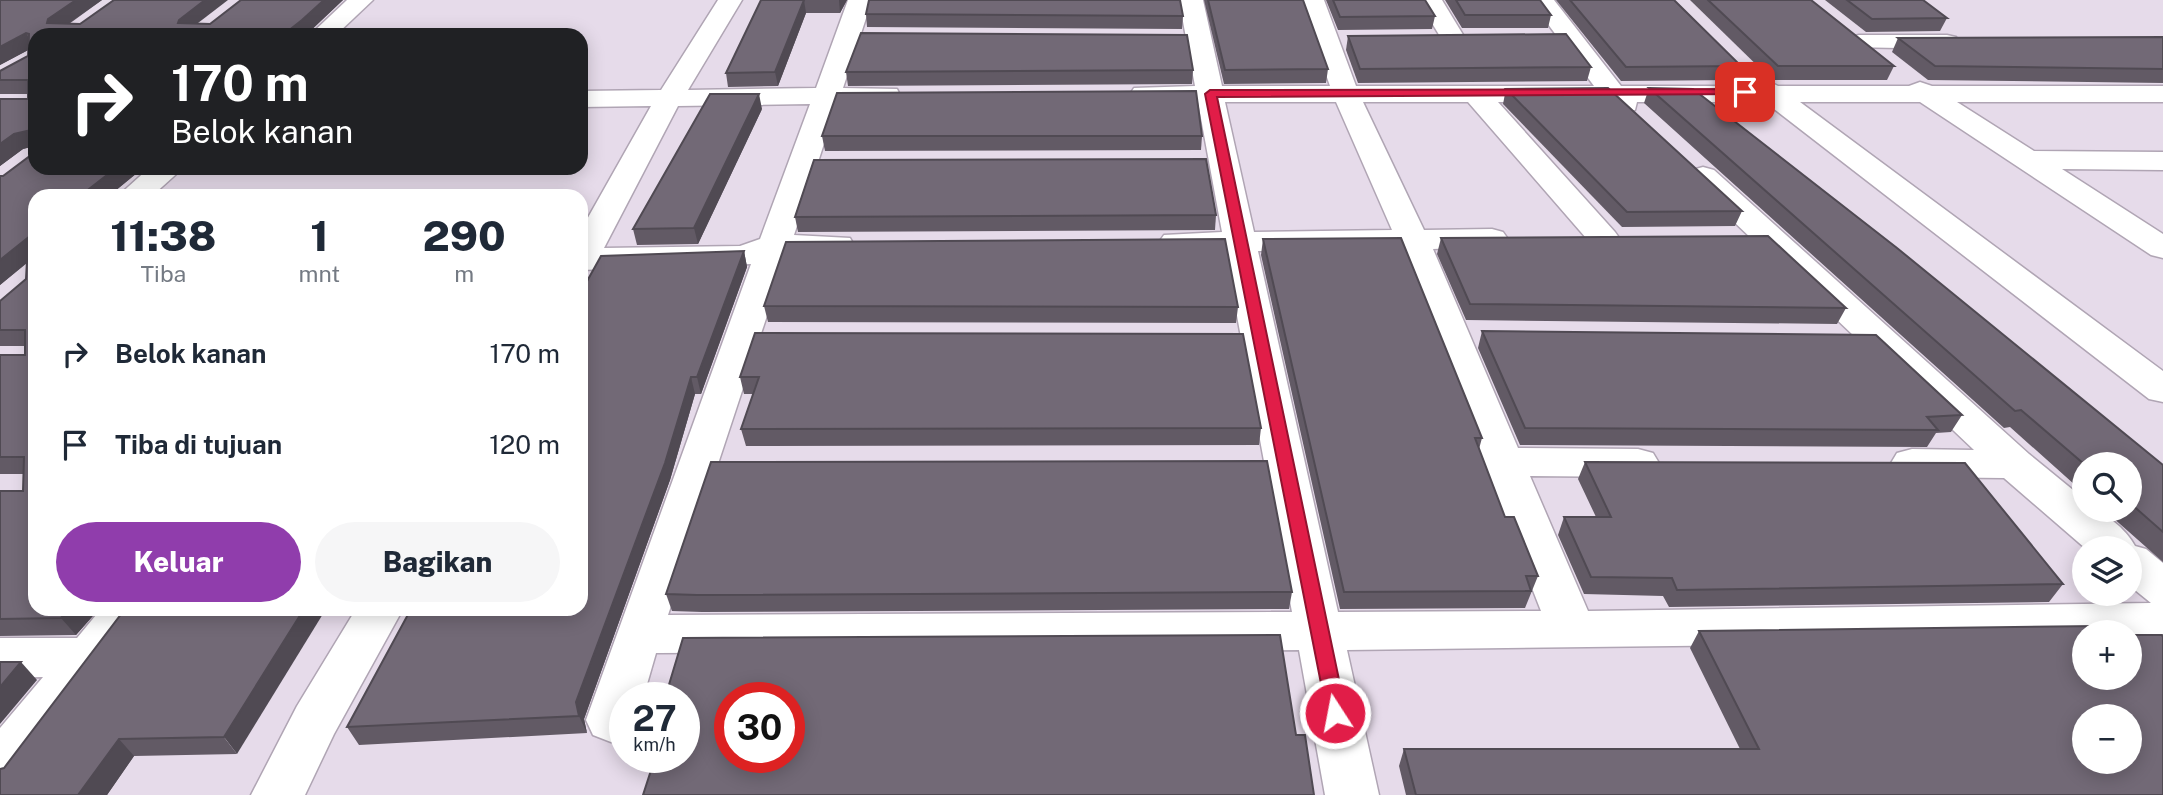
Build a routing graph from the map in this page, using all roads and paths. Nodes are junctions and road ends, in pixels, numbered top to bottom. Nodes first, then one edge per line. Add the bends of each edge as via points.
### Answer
1 (361, 0) edge
2 (730, 0) edge
3 (860, 0) edge
4 (1191, 0) edge
5 (1312, 0) edge
6 (1430, 0) edge
7 (1542, 0) edge
8 (1944, 21) edge
9 (1838, 26) edge
10 (330, 28) edge
11 (847, 37) junction
12 (874, 37) edge
13 (1452, 38) junction
14 (1479, 38) edge
15 (1545, 38) edge
16 (1571, 38) junction
17 (1172, 39) edge
18 (1199, 39) junction
19 (1425, 39) edge
20 (1328, 40) junction
21 (1355, 40) edge
22 (1859, 43) junction
23 (1741, 67) edge
24 (1612, 92) junction
25 (1766, 92) junction
26 (1922, 92) junction
27 (1475, 93) junction
28 (1114, 94) edge
29 (1210, 94) junction
30 (1346, 94) junction
31 (2163, 94) edge
32 (908, 95) edge
33 (826, 96) junction
34 (669, 98) junction
35 (588, 99) edge
36 (1653, 130) edge
37 (1683, 157) edge
38 (2028, 160) junction
39 (2163, 161) edge
40 (158, 175) edge
41 (142, 189) edge
42 (1412, 239) junction
43 (1522, 239) edge
44 (1563, 239) edge
45 (1729, 239) edge
46 (1771, 239) junction
47 (1143, 242) edge
48 (1239, 242) junction
49 (871, 244) edge
50 (2160, 244) edge
51 (775, 245) junction
52 (588, 246) edge
53 (588, 259) edge
54 (1451, 334) junction
55 (1492, 334) edge
56 (742, 336) junction
57 (784, 336) edge
58 (1823, 337) edge
59 (1878, 338) junction
60 (2163, 390) edge
61 (1243, 462) edge
62 (1285, 462) junction
63 (1504, 462) junction
64 (698, 463) junction
65 (740, 463) edge
66 (1669, 463) edge
67 (1876, 463) edge
68 (2014, 464) junction
69 (2100, 536) edge
70 (2142, 571) edge
71 (2163, 589) edge
72 (122, 616) edge
73 (376, 616) edge
74 (2163, 621) edge
75 (1572, 630) junction
76 (1319, 631) junction
77 (638, 634) junction
78 (90, 657) junction
79 (0, 658) edge
80 (623, 682) edge
81 (0, 767) edge
82 (276, 792) edge
83 (1352, 795) edge

1 - 10 street
2 - 34 street
3 - 11 street
4 - 18 street
5 - 20 street
6 - 13 street
7 - 16 street
8 - 22 street via 1975,42
9 - 22 street
11 - 12 street
11 - 33 street
13 - 14 street
13 - 19 street
15 - 16 street
16 - 24 street
17 - 18 street
18 - 29 street
20 - 21 street
20 - 30 street
22 - 26 street
23 - 25 street
24 - 25 street
24 - 27 street
24 - 36 street
25 - 26 street
25 - 60 street
26 - 31 street
26 - 38 street
27 - 30 street
27 - 44 street via 1618,239
28 - 29 street
29 - 30 street
29 - 48 street via 1210,162
30 - 42 street
32 - 33 street
33 - 34 street
33 - 51 street via 816,163
34 - 35 street
34 - 52 street
37 - 46 street
38 - 39 street
38 - 50 street
40 - 41 street
42 - 43 street
42 - 48 street
42 - 54 street
45 - 46 street
46 - 59 street
47 - 48 street
48 - 62 street via 1246,337
49 - 51 street
51 - 53 street via 743,256
51 - 56 street
54 - 55 street
54 - 63 street
56 - 57 street
56 - 64 street
58 - 59 street
59 - 68 street
61 - 62 street
62 - 76 street
63 - 66 street
63 - 75 street
64 - 65 street
64 - 77 street
67 - 68 street
68 - 69 street
70 - 71 street
72 - 78 street
73 - 82 street
74 - 75 street
75 - 76 street
76 - 77 street
76 - 83 street
77 - 80 street
78 - 79 street
78 - 81 street

